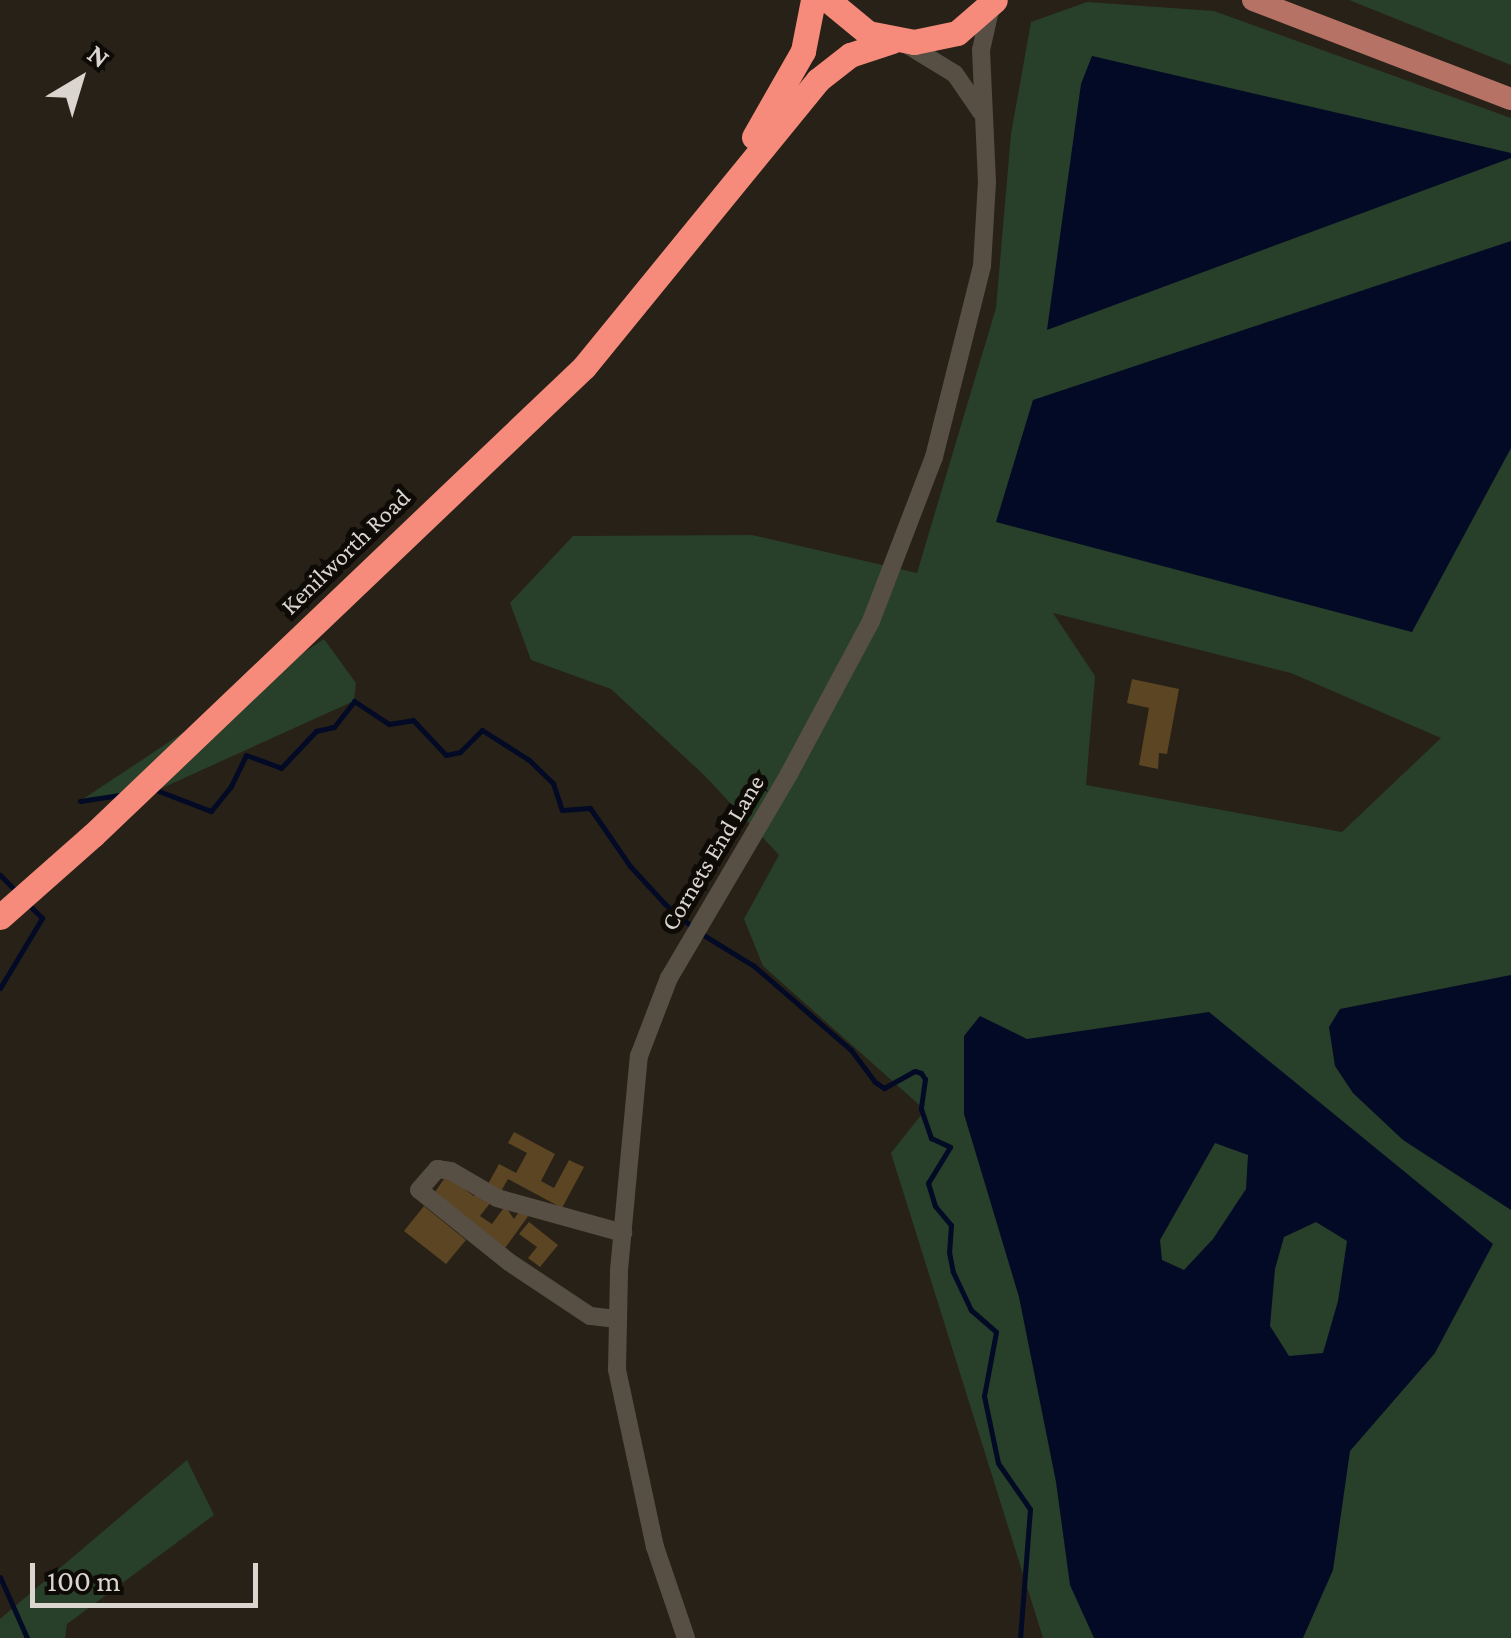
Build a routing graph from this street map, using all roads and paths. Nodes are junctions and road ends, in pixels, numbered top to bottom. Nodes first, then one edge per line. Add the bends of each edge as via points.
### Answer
1 (813, 0) edge
2 (828, 0) edge
3 (1253, 0) edge
4 (993, 3) edge
5 (896, 41) junction
6 (1511, 99) edge
7 (982, 112) junction
8 (712, 210) junction
9 (0, 917) edge
10 (622, 1233) junction
11 (616, 1319) junction
12 (686, 1638) edge

1 - 8 highway, Kenilworth Road via 803,52
2 - 5 highway via 856,27
3 - 6 main road
4 - 5 highway, Kenilworth Road via 941,40
4 - 7 street, Cornets End Lane via 981,50
5 - 7 street via 943,64
5 - 8 highway, Kenilworth Road via 850,55 818,80
7 - 10 street, Cornets End Lane via 988,182 982,266 934,457 843,676 650,1019 635,1083
8 - 9 highway, Kenilworth Road via 584,367
10 - 11 street, Cornets End Lane
10 - 11 street via 497,1198 451,1170 437,1169 419,1190 590,1316
11 - 12 street, Cornets End Lane via 634,1460

